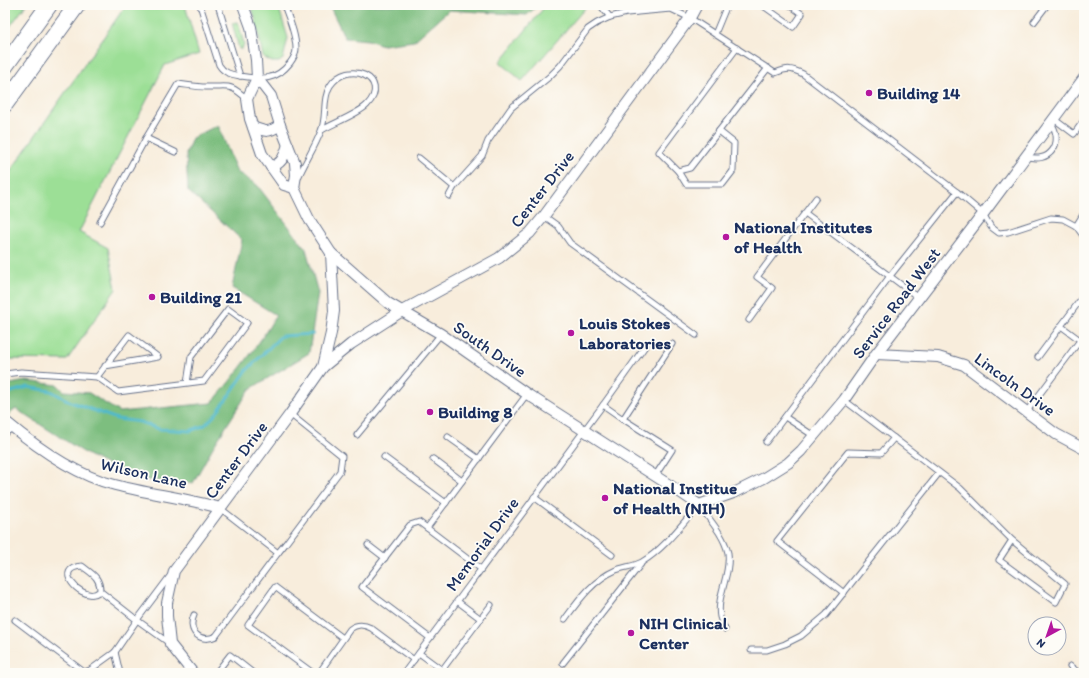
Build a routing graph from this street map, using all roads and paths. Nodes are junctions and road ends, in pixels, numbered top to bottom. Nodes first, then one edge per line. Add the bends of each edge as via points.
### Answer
1 (49, 5) edge
2 (77, 5) edge
3 (200, 5) edge
4 (218, 5) edge
5 (243, 5) edge
6 (284, 5) edge
7 (600, 5) edge
8 (635, 5) edge
9 (698, 5) edge
10 (727, 5) edge
11 (762, 5) edge
12 (790, 5) edge
13 (1047, 5) edge
14 (636, 12) junction
15 (610, 17) junction
16 (690, 18) junction
17 (1034, 22) dead end
18 (715, 34) junction
19 (737, 48) junction
20 (5, 66) edge
21 (768, 68) junction
22 (240, 76) junction
23 (257, 78) junction
24 (1084, 78) edge
25 (247, 99) junction
26 (5, 104) edge
27 (1084, 120) edge
28 (1052, 121) junction
29 (280, 125) junction
30 (253, 127) junction
31 (322, 130) junction
32 (719, 131) junction
33 (146, 138) junction
34 (288, 145) junction
35 (175, 152) dead end
36 (1026, 156) junction
37 (420, 158) dead end
38 (271, 167) junction
39 (678, 171) junction
40 (454, 187) junction
41 (294, 188) junction
42 (957, 192) junction
43 (449, 196) dead end
44 (816, 198) dead end
45 (805, 213) junction
46 (1084, 213) edge
47 (983, 214) junction
48 (544, 216) junction
49 (100, 222) dead end
50 (1076, 226) junction
51 (1084, 237) edge
52 (331, 253) junction
53 (890, 276) junction
54 (1084, 295) edge
55 (919, 298) junction
56 (402, 311) junction
57 (749, 320) dead end
58 (1061, 326) junction
59 (441, 334) junction
60 (696, 335) dead end
61 (1084, 335) edge
62 (1082, 342) edge
63 (672, 344) dead end
64 (646, 345) dead end
65 (876, 354) junction
66 (1038, 357) dead end
67 (105, 366) junction
68 (323, 367) junction
69 (5, 374) edge
70 (97, 377) junction
71 (187, 383) junction
72 (527, 394) junction
73 (844, 400) junction
74 (603, 405) junction
75 (1027, 411) junction
76 (290, 414) junction
77 (785, 417) junction
78 (623, 419) junction
79 (8, 427) edge
80 (583, 431) junction
81 (357, 434) dead end
82 (448, 436) dead end
83 (814, 437) junction
84 (894, 438) junction
85 (766, 442) dead end
86 (1084, 449) edge
87 (384, 457) dead end
88 (432, 459) dead end
89 (479, 459) junction
90 (939, 473) junction
91 (656, 476) junction
92 (462, 481) junction
93 (534, 497) junction
94 (446, 503) junction
95 (699, 505) junction
96 (220, 508) junction
97 (427, 528) junction
98 (1012, 540) junction
99 (368, 545) dead end
100 (278, 553) junction
101 (612, 555) dead end
102 (385, 558) junction
103 (641, 563) junction
104 (481, 569) junction
105 (174, 571) junction
106 (100, 591) junction
107 (844, 592) junction
108 (457, 601) junction
109 (491, 605) dead end
110 (194, 615) dead end
111 (481, 619) junction
112 (565, 619) dead end
113 (15, 620) dead end
114 (137, 620) junction
115 (724, 629) dead end
116 (343, 638) junction
117 (430, 638) junction
118 (170, 644) junction
119 (751, 650) dead end
120 (115, 652) junction
121 (419, 653) junction
122 (414, 660) junction
123 (563, 663) dead end
124 (1070, 666) dead end
125 (441, 672) edge
126 (83, 673) edge
127 (120, 673) edge
128 (193, 673) edge
129 (216, 673) edge
130 (254, 673) edge
131 (313, 673) edge
132 (319, 673) edge
133 (404, 673) edge
134 (1079, 673) edge

1 - 20 main road
2 - 26 main road
3 - 22 lane via 219,65 227,73
4 - 22 lane
5 - 23 street via 251,27
6 - 23 lane via 297,51 288,65 274,77
7 - 15 lane
8 - 14 lane
9 - 16 street, Center Drive
10 - 18 lane
11 - 12 lane via 793,27 802,14
13 - 17 lane
14 - 15 lane
14 - 16 lane via 672,10
15 - 40 lane via 588,29 560,66 511,108 488,141 482,156
16 - 18 lane
16 - 48 street, Center Drive
18 - 19 lane
19 - 21 lane
19 - 39 lane via 659,152
21 - 32 lane
21 - 42 lane via 775,73 792,69 803,74
22 - 23 lane
23 - 25 street
23 - 29 street via 271,96
24 - 28 street, Service Road West
25 - 30 street, South Drive
25 - 33 lane via 226,86 178,84
27 - 28 lane via 1074,134
28 - 36 street, Service Road West
28 - 36 lane via 1057,135 1051,153 1039,159
29 - 30 street via 272,131
29 - 34 street
30 - 38 street, South Drive via 262,154
31 - 31 lane via 366,106 374,97 373,82 367,76 360,72 348,72 330,86
31 - 41 lane
32 - 39 lane via 690,168
32 - 39 lane via 734,143 733,171 723,184 686,184
33 - 35 lane
33 - 49 lane
34 - 38 street via 280,164
34 - 41 street via 295,163
36 - 47 street, Service Road West
37 - 40 lane
38 - 41 street, South Drive via 284,185
40 - 43 lane
41 - 52 street, South Drive
42 - 47 lane
42 - 53 lane
44 - 45 lane
45 - 53 lane
45 - 57 lane via 757,277 772,288
46 - 50 lane
47 - 50 lane via 991,227 999,233 1051,218 1063,219
47 - 55 street, Service Road West
48 - 56 street, Center Drive via 530,233 499,258
48 - 60 lane via 558,226 570,243
50 - 51 lane
52 - 56 street, South Drive via 372,290
52 - 68 street, Center Drive via 334,311
53 - 55 lane
53 - 77 lane
54 - 58 lane
55 - 65 street, Service Road West
56 - 59 street, South Drive
56 - 68 street, Center Drive via 351,344
58 - 62 lane
58 - 66 lane
59 - 72 street, South Drive
59 - 81 lane
61 - 62 lane
62 - 75 lane
63 - 78 lane
64 - 74 lane, Memorial Drive
65 - 73 street, Service Road West
65 - 75 street, Lincoln Drive via 938,357 964,365
67 - 67 lane via 129,335 158,357 112,365
67 - 70 lane
68 - 76 street, Center Drive
69 - 70 lane via 21,372
70 - 71 lane via 118,392
71 - 71 lane via 204,381 247,323 228,309 191,357
72 - 80 street, South Drive
72 - 89 lane
73 - 83 street, Service Road West
73 - 84 lane
74 - 78 lane
74 - 80 lane, Memorial Drive
75 - 86 street, Lincoln Drive via 1056,434
76 - 96 street, Center Drive
76 - 100 lane via 342,456 340,471
77 - 83 lane
77 - 85 lane
78 - 91 lane via 672,450
79 - 96 street, Wilson Lane via 67,466 90,477 114,485
80 - 91 street, South Drive
80 - 93 lane, Memorial Drive
82 - 89 lane
83 - 95 street, Service Road West via 788,463 764,478 736,492
84 - 90 lane
84 - 107 lane via 882,453 848,452 776,541
87 - 94 lane
88 - 92 lane
89 - 92 lane
90 - 98 lane via 960,488
90 - 107 lane
91 - 95 street, South Drive
92 - 94 lane
93 - 101 lane
93 - 104 lane, Memorial Drive
94 - 97 lane
95 - 103 lane via 659,550
95 - 115 lane via 721,536 727,551 729,565 720,605
96 - 100 lane
96 - 105 street, Center Drive
97 - 102 lane via 419,522 410,525
97 - 104 lane
98 - 98 lane via 999,560 1056,602 1065,584
99 - 102 lane
100 - 110 lane via 216,636 207,639 195,633 192,624
102 - 117 lane via 362,587
103 - 112 lane via 615,571 595,583
103 - 123 lane
104 - 108 lane, Memorial Drive
105 - 114 lane, Center Drive
105 - 118 street, Center Drive via 167,602
106 - 106 lane via 93,595 84,593 69,581 68,575 71,570 75,566 82,566 96,577 100,583
106 - 114 lane
107 - 119 lane via 826,615 801,636 767,650
108 - 111 lane
108 - 117 lane, Memorial Drive
109 - 111 lane
111 - 125 lane
113 - 126 lane
114 - 118 lane
114 - 120 lane, Center Drive
116 - 122 lane via 355,626 366,625
116 - 131 lane via 275,587 248,625
116 - 132 lane
117 - 121 lane, Memorial Drive
118 - 128 street
120 - 126 lane, Center Drive
120 - 127 lane
121 - 122 lane, Memorial Drive
121 - 125 lane
122 - 133 lane, Memorial Drive
124 - 134 lane
129 - 130 lane via 230,655

